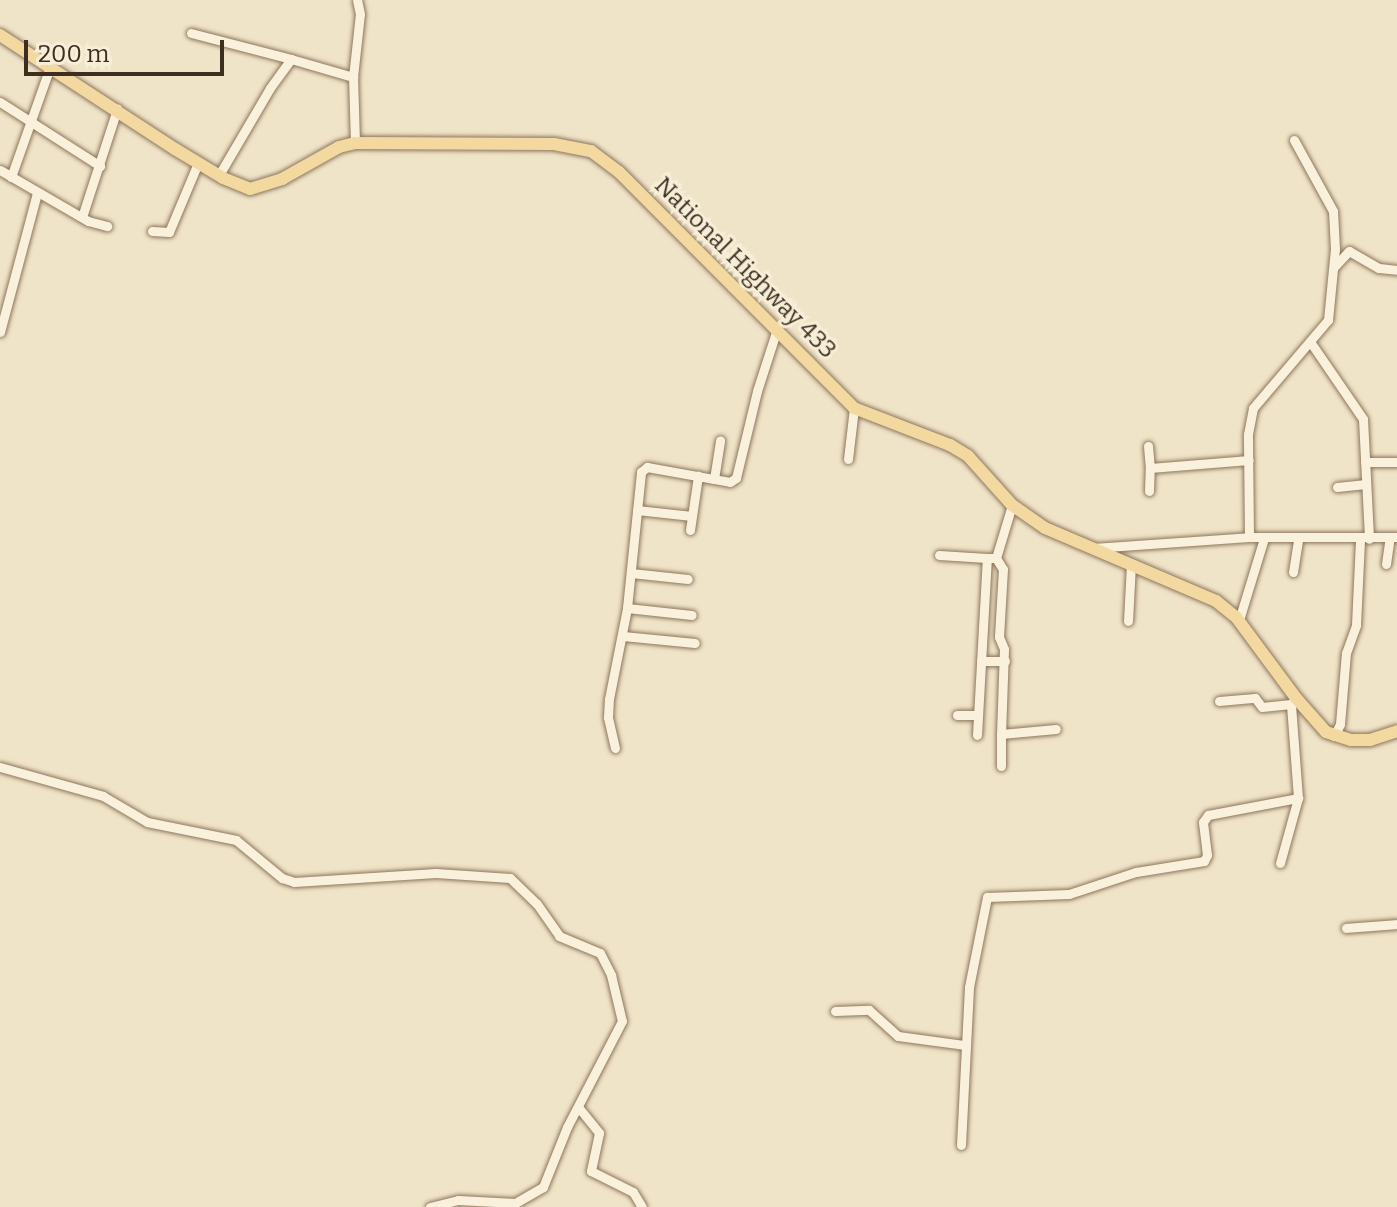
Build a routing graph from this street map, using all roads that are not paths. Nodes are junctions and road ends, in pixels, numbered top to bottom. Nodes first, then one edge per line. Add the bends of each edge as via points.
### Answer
1 (357, 0) edge
2 (191, 33) dead end
3 (0, 35) edge
4 (291, 59) junction
5 (50, 67) junction
6 (353, 77) junction
7 (0, 102) edge
8 (117, 109) junction
9 (29, 122) junction
10 (1294, 140) dead end
11 (355, 143) junction
12 (198, 163) junction
13 (100, 166) junction
14 (0, 170) edge
15 (219, 175) junction
16 (11, 177) junction
17 (37, 193) junction
18 (82, 217) junction
19 (107, 226) dead end
20 (152, 231) dead end
21 (1332, 270) junction
22 (1397, 270) edge
23 (777, 329) junction
24 (0, 332) edge
25 (1311, 343) junction
26 (854, 408) junction
27 (720, 440) dead end
28 (1148, 446) dead end
29 (848, 459) dead end
30 (1249, 460) junction
31 (1365, 462) junction
32 (1397, 462) edge
33 (1150, 468) junction
34 (698, 476) junction
35 (714, 479) junction
36 (1366, 484) junction
37 (1337, 487) dead end
38 (1149, 491) dead end
39 (1012, 505) junction
40 (637, 510) junction
41 (692, 516) junction
42 (690, 530) dead end
43 (1249, 537) junction
44 (1393, 537) edge
45 (1264, 538) junction
46 (1298, 539) junction
47 (1364, 539) junction
48 (1090, 548) junction
49 (939, 555) dead end
50 (992, 558) junction
51 (1131, 564) junction
52 (1386, 564) dead end
53 (1293, 572) dead end
54 (631, 573) junction
55 (688, 579) dead end
56 (627, 608) junction
57 (692, 615) dead end
58 (1239, 620) junction
59 (1128, 621) dead end
60 (623, 636) junction
61 (695, 643) dead end
62 (981, 661) junction
63 (1005, 661) junction
64 (1219, 701) dead end
65 (1294, 701) junction
66 (957, 715) dead end
67 (978, 715) junction
68 (1056, 729) dead end
69 (1397, 731) edge
70 (1001, 734) junction
71 (977, 735) dead end
72 (1334, 736) junction
73 (615, 748) dead end
74 (1001, 766) dead end
75 (0, 767) edge
76 (1298, 798) junction
77 (1280, 863) dead end
78 (1397, 924) edge
79 (1346, 928) dead end
80 (835, 1011) dead end
81 (965, 1045) junction
82 (579, 1108) junction
83 (961, 1145) dead end
84 (430, 1207) edge
85 (642, 1207) edge

1 - 6 street
2 - 4 street
3 - 5 main road, National Highway 433
4 - 6 street
4 - 15 street
5 - 8 main road, National Highway 433
5 - 9 street
6 - 11 street
7 - 9 street
8 - 12 main road, National Highway 433
8 - 13 street
9 - 13 street
9 - 16 street
10 - 21 street via 1333,211
11 - 15 main road, National Highway 433 via 264,187 250,189
11 - 23 main road, National Highway 433 via 554,144 591,151 619,172
12 - 15 main road, National Highway 433
12 - 20 street via 169,232
13 - 18 street
14 - 16 street
16 - 17 street
17 - 18 street
17 - 24 street
18 - 19 street
21 - 22 street via 1349,251 1379,268
21 - 25 street via 1328,320
23 - 26 main road, National Highway 433
23 - 35 street via 736,478
25 - 30 street via 1253,408
25 - 31 street via 1363,419
26 - 29 street
26 - 39 main road, National Highway 433 via 968,456
27 - 35 street
28 - 33 street
30 - 33 street
30 - 43 street
31 - 32 street
31 - 36 street
33 - 38 street
34 - 35 street
34 - 40 street via 643,468
34 - 41 street
36 - 37 street
36 - 47 street
39 - 48 main road, National Highway 433 via 1045,528
39 - 50 street
40 - 41 street
40 - 54 street
41 - 42 street
43 - 45 street
43 - 48 street
44 - 47 street
44 - 52 street
45 - 46 street
45 - 58 street
46 - 47 street
46 - 53 street
47 - 72 street via 1356,625 1346,653 1340,724
48 - 51 main road, National Highway 433
49 - 50 street
50 - 62 street
50 - 63 street via 1003,569 999,637
51 - 58 main road, National Highway 433 via 1216,601
51 - 59 street
54 - 55 street
54 - 56 street
56 - 57 street
56 - 60 street
58 - 65 main road, National Highway 433
60 - 61 street
60 - 73 street via 609,699
62 - 63 street
62 - 67 street
63 - 70 street
64 - 65 street via 1255,698 1262,707
65 - 72 main road, National Highway 433
65 - 76 street
66 - 67 street
67 - 71 street
68 - 70 street
69 - 72 main road via 1370,740
70 - 74 street
75 - 82 street via 103,796 147,822 236,840 294,882 436,873 510,878 559,936 600,953 623,1013
76 - 77 street
76 - 81 street via 1208,815 1203,822 1204,861 1136,872 1069,894 987,897 969,987
78 - 79 street
80 - 81 street via 869,1010 898,1036
81 - 83 street
82 - 84 street via 559,1143 550,1176 533,1196 515,1203 458,1200
82 - 85 street via 599,1133 591,1171 633,1192

